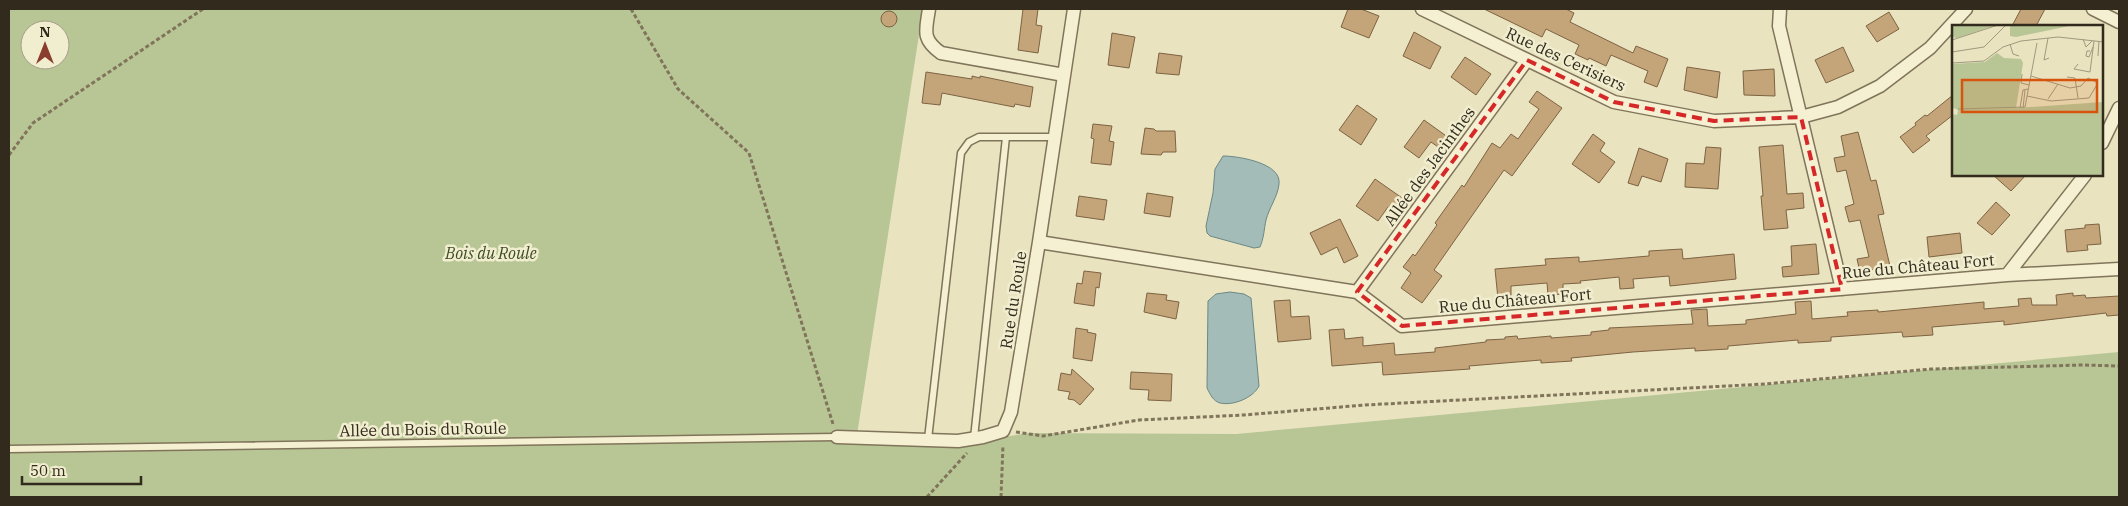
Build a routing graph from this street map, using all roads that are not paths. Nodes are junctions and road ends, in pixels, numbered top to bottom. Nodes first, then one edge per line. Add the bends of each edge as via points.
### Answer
1 (929, 9) edge
2 (1074, 9) edge
3 (1422, 9) edge
4 (1780, 9) edge
5 (1966, 9) edge
6 (2093, 9) edge
7 (2119, 22) edge
8 (1527, 60) junction
9 (1064, 75) junction
10 (2119, 108) edge
11 (1801, 117) junction
12 (1006, 137) junction
13 (1054, 137) junction
14 (2103, 141) edge
15 (2084, 176) edge
16 (1039, 242) junction
17 (2119, 269) edge
18 (2007, 275) junction
19 (1842, 289) junction
20 (1357, 292) junction
21 (837, 437) joint
22 (978, 438) junction
23 (928, 439) junction
24 (9, 449) edge

1 - 9 street via 925,36 941,53
2 - 9 street, Rue du Roule
3 - 8 street, Rue des Cerisiers
4 - 11 street via 1779,26
5 - 11 street, Rue des Cerisiers via 1930,48 1880,86 1838,107
6 - 7 street
8 - 11 street, Rue des Cerisiers via 1614,102 1714,121
8 - 20 street, Allée des Jacinthes
9 - 13 street, Rue du Roule
10 - 14 street
11 - 19 street
12 - 13 lane
12 - 22 lane
12 - 23 lane via 979,137 969,142 961,153
13 - 16 street, Rue du Roule
15 - 18 street, Rue du Château Fort
16 - 20 street, Rue du Château Fort
16 - 22 street, Rue du Roule via 1011,412 1003,431
17 - 18 street, Rue du Château Fort
18 - 19 street, Rue du Château Fort
19 - 20 street, Rue du Château Fort via 1402,326
21 - 23 street
21 - 24 lane, Allée du Bois du Roule
22 - 23 street via 958,441

